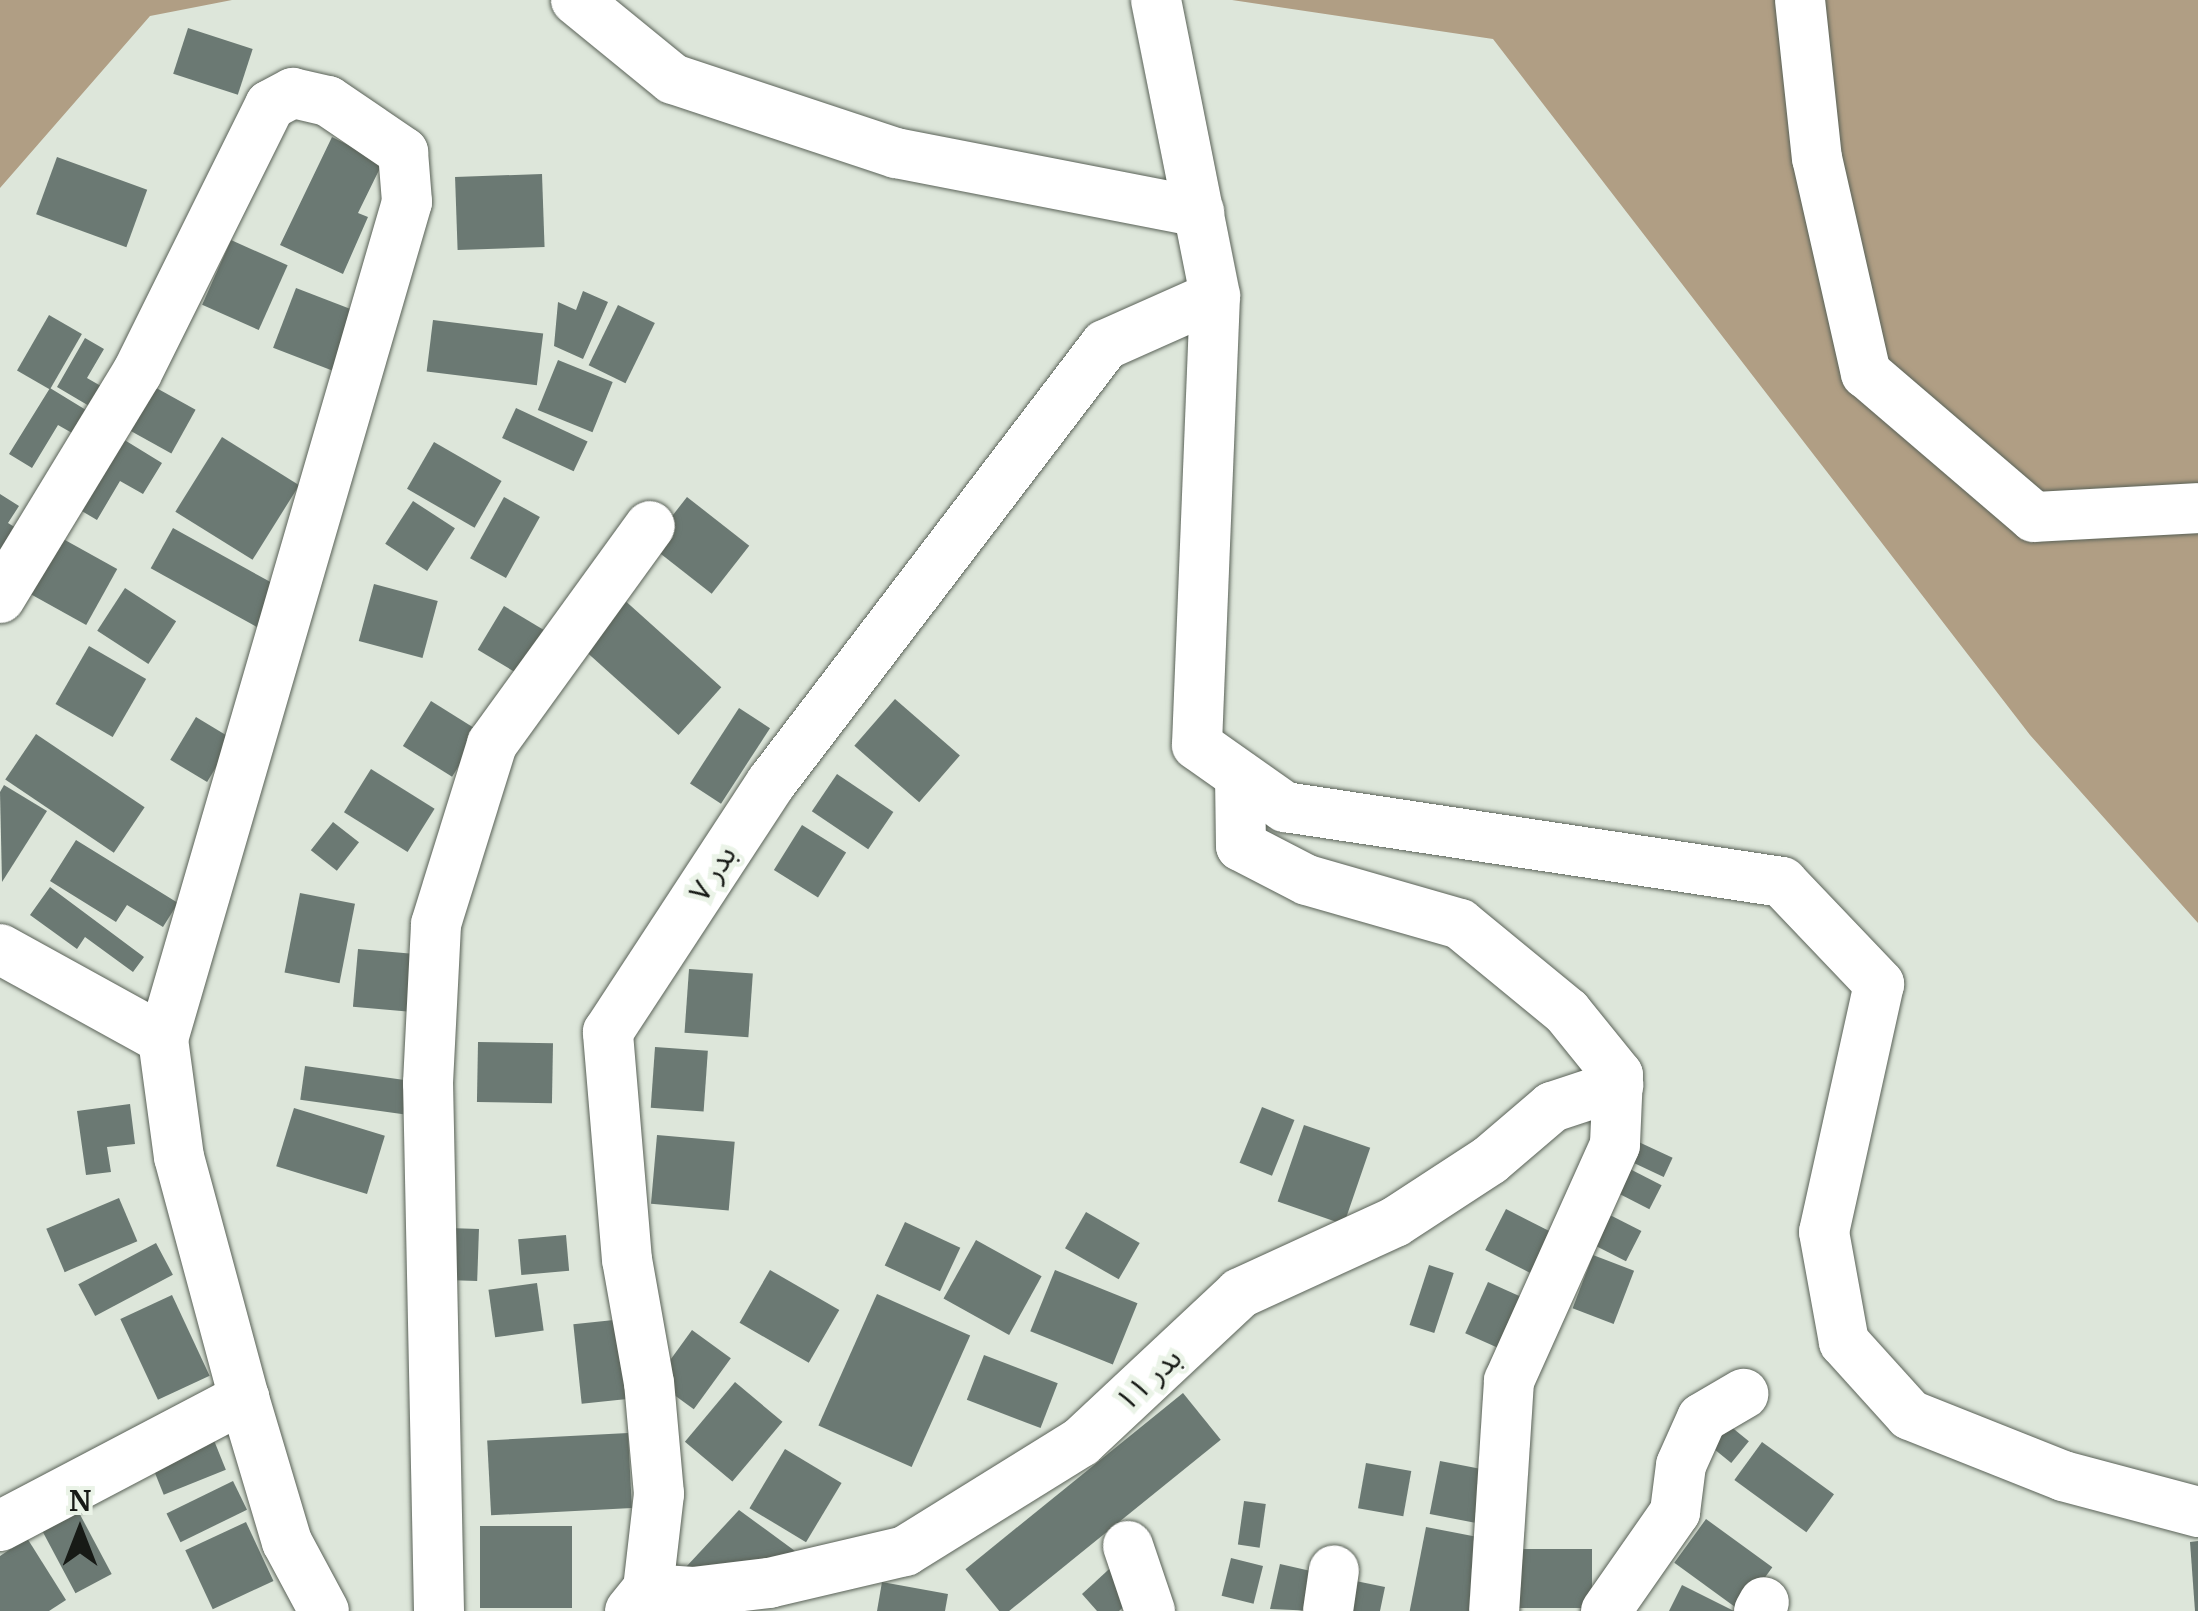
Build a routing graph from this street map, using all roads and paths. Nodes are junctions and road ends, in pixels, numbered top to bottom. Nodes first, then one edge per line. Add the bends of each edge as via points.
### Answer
1 (576, 0) edge
2 (1156, 0) edge
3 (1800, 0) edge
4 (1198, 212) junction
5 (1215, 296) junction
6 (2198, 508) edge
7 (650, 526) dead end
8 (0, 598) edge
9 (1240, 776) junction
10 (0, 950) edge
11 (163, 1039) junction
12 (1618, 1084) junction
13 (1743, 1394) dead end
14 (244, 1398) junction
15 (2198, 1512) edge
16 (0, 1526) edge
17 (1128, 1546) dead end
18 (639, 1600) edge
19 (324, 1611) edge
20 (439, 1611) edge
21 (1150, 1611) edge
22 (1494, 1611) edge
23 (1606, 1611) edge

1 - 4 street via 673,79 896,153
2 - 4 street
3 - 6 street via 1817,158 1866,373 2034,517
4 - 5 street
5 - 9 street via 1198,745
5 - 18 street, بدر ۷ via 1105,346 772,783 608,1032 626,1260 649,1383 659,1494
7 - 20 street via 492,744 436,924 428,1083
8 - 11 street via 138,373 270,104 293,93 328,101 403,152 408,202
9 - 12 street via 1241,846 1307,880 1460,924 1567,1012 1618,1074
9 - 15 street via 1285,807 1782,882 1879,984 1824,1232 1844,1342 1910,1415 2063,1476
10 - 11 street
11 - 14 street via 179,1158
12 - 18 street, بدر ۱۱ via 1552,1107 1490,1160 1395,1222 1240,1293 1081,1442 905,1551 768,1583
12 - 22 street via 1615,1145 1510,1381
13 - 23 street via 1702,1418 1680,1465 1675,1512
14 - 16 street
14 - 19 street via 287,1542
17 - 21 street

